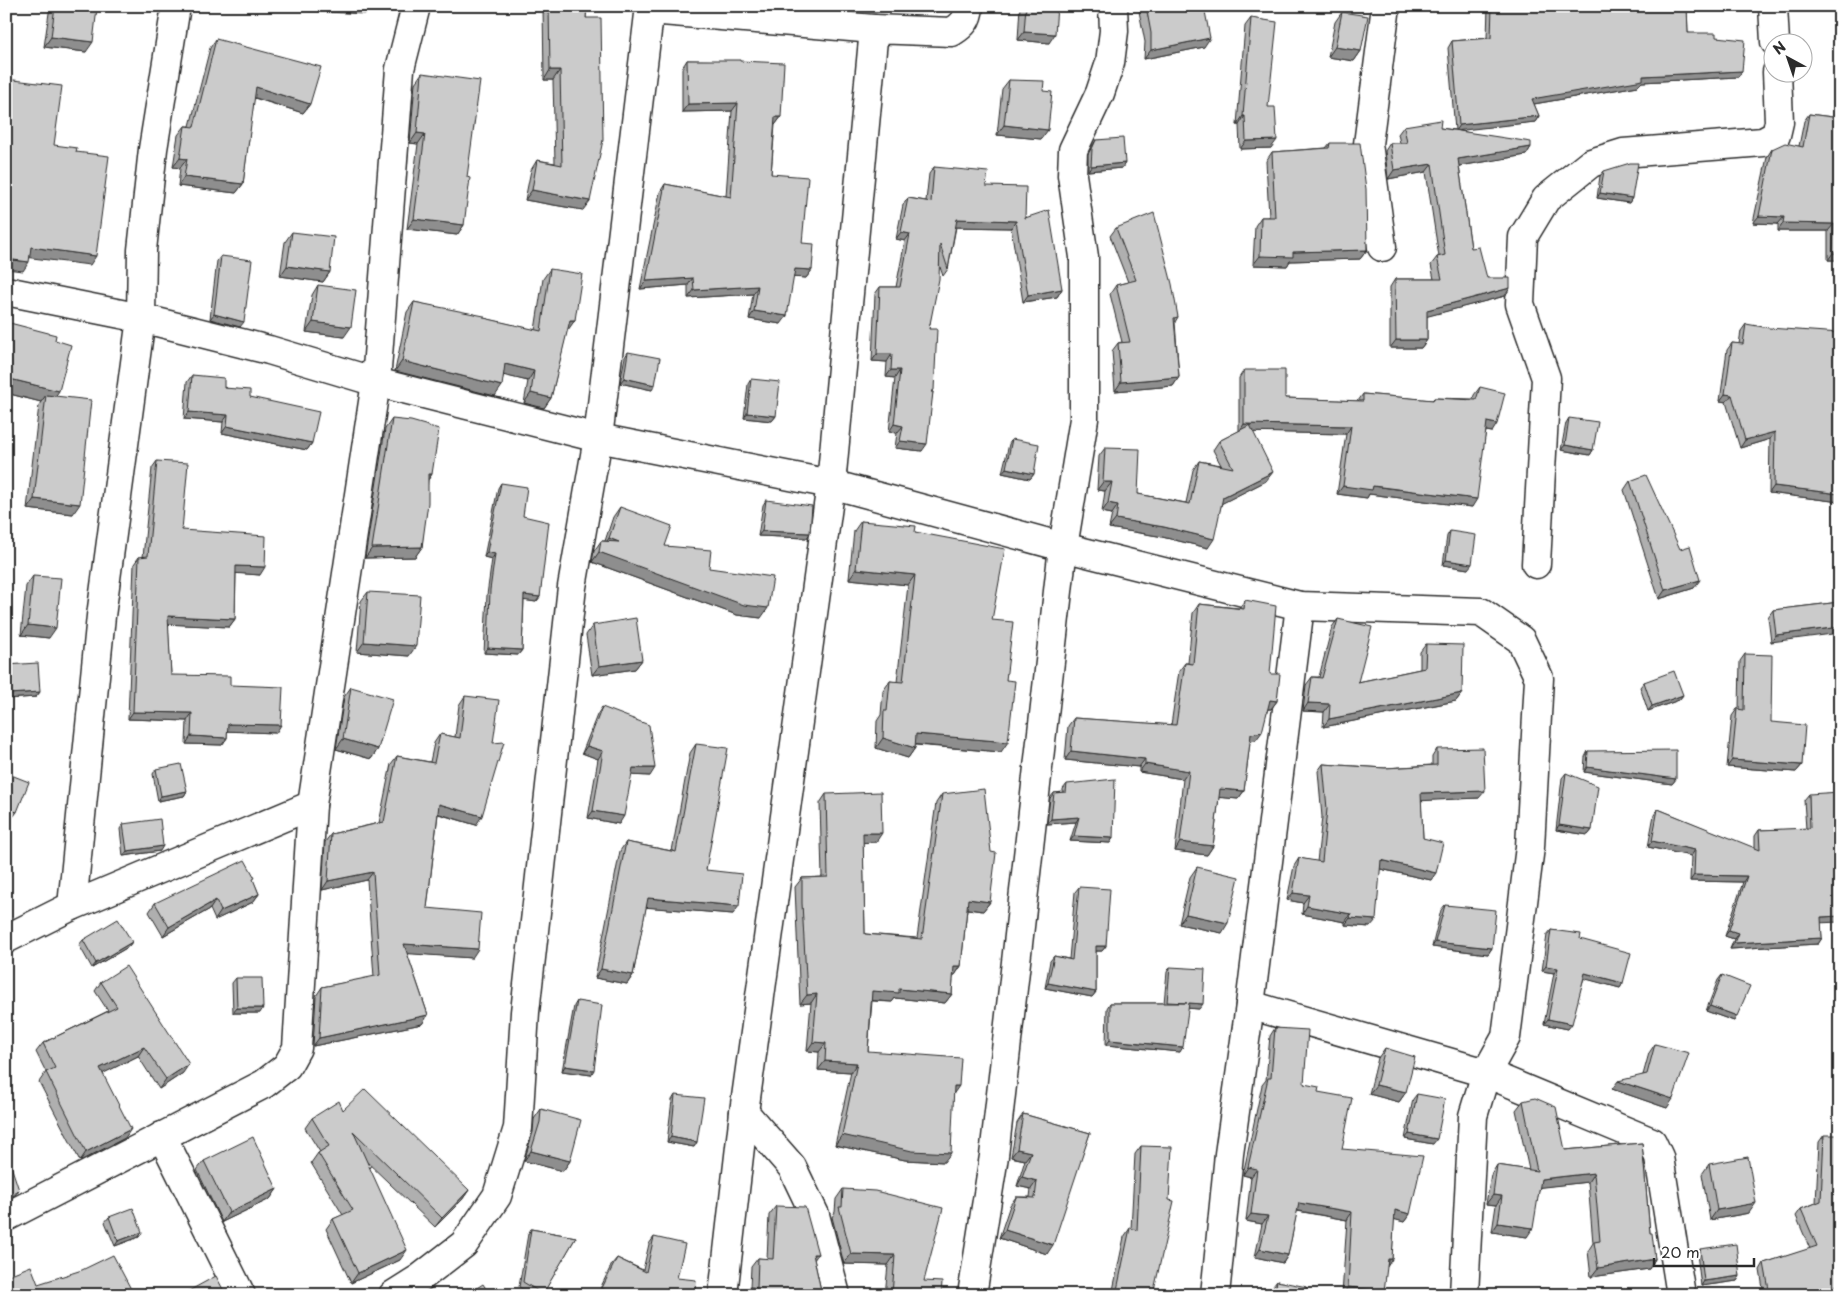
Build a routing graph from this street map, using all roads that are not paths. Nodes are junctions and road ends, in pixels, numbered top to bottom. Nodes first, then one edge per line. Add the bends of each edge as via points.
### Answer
1 (176, 6) edge
2 (416, 6) edge
3 (969, 6) edge
4 (1113, 6) edge
5 (1386, 6) edge
6 (1773, 6) edge
7 (650, 8) edge
8 (874, 29) junction
9 (1774, 32) edge
10 (1777, 82) edge
11 (1382, 247) dead end
12 (6, 291) edge
13 (141, 318) junction
14 (376, 382) junction
15 (598, 438) junction
16 (830, 484) junction
17 (1063, 547) junction
18 (1536, 564) dead end
19 (1300, 606) junction
20 (312, 805) junction
21 (72, 906) junction
22 (6, 939) edge
23 (1250, 1004) junction
24 (1486, 1072) junction
25 (744, 1112) junction
26 (162, 1136) junction
27 (6, 1217) edge
28 (241, 1295) edge
29 (393, 1295) edge
30 (723, 1295) edge
31 (836, 1295) edge
32 (972, 1295) edge
33 (1215, 1295) edge
34 (1464, 1295) edge
35 (1681, 1295) edge

1 - 13 street via 153,150 142,250
2 - 14 street via 400,69
3 - 8 street via 963,25 952,32
4 - 17 street via 1110,63 1100,93 1073,150 1072,175 1084,257 1084,419
5 - 11 street via 1368,144
6 - 9 street
7 - 8 street
7 - 15 street
8 - 16 street
10 - 18 street via 1779,122 1776,135 1763,142 1623,153 1591,163 1546,199 1523,237 1520,304 1546,378
12 - 13 street
13 - 14 street via 269,350
13 - 21 street via 101,616
14 - 15 street
14 - 20 street
15 - 16 street
15 - 29 street via 572,587 525,1012 518,1128 497,1196 464,1244
16 - 17 street
16 - 25 street
17 - 19 street
17 - 32 street via 994,1156
19 - 23 street
19 - 24 street via 1481,612 1521,640 1539,678 1530,847 1506,1037
20 - 21 street
20 - 26 street via 297,1048 287,1066 264,1084
21 - 22 street
23 - 24 street
23 - 33 street via 1229,1154
24 - 34 street via 1473,1116
24 - 35 street via 1652,1142 1659,1157
25 - 30 street
25 - 31 street via 792,1168 815,1215
26 - 27 street
26 - 28 street

